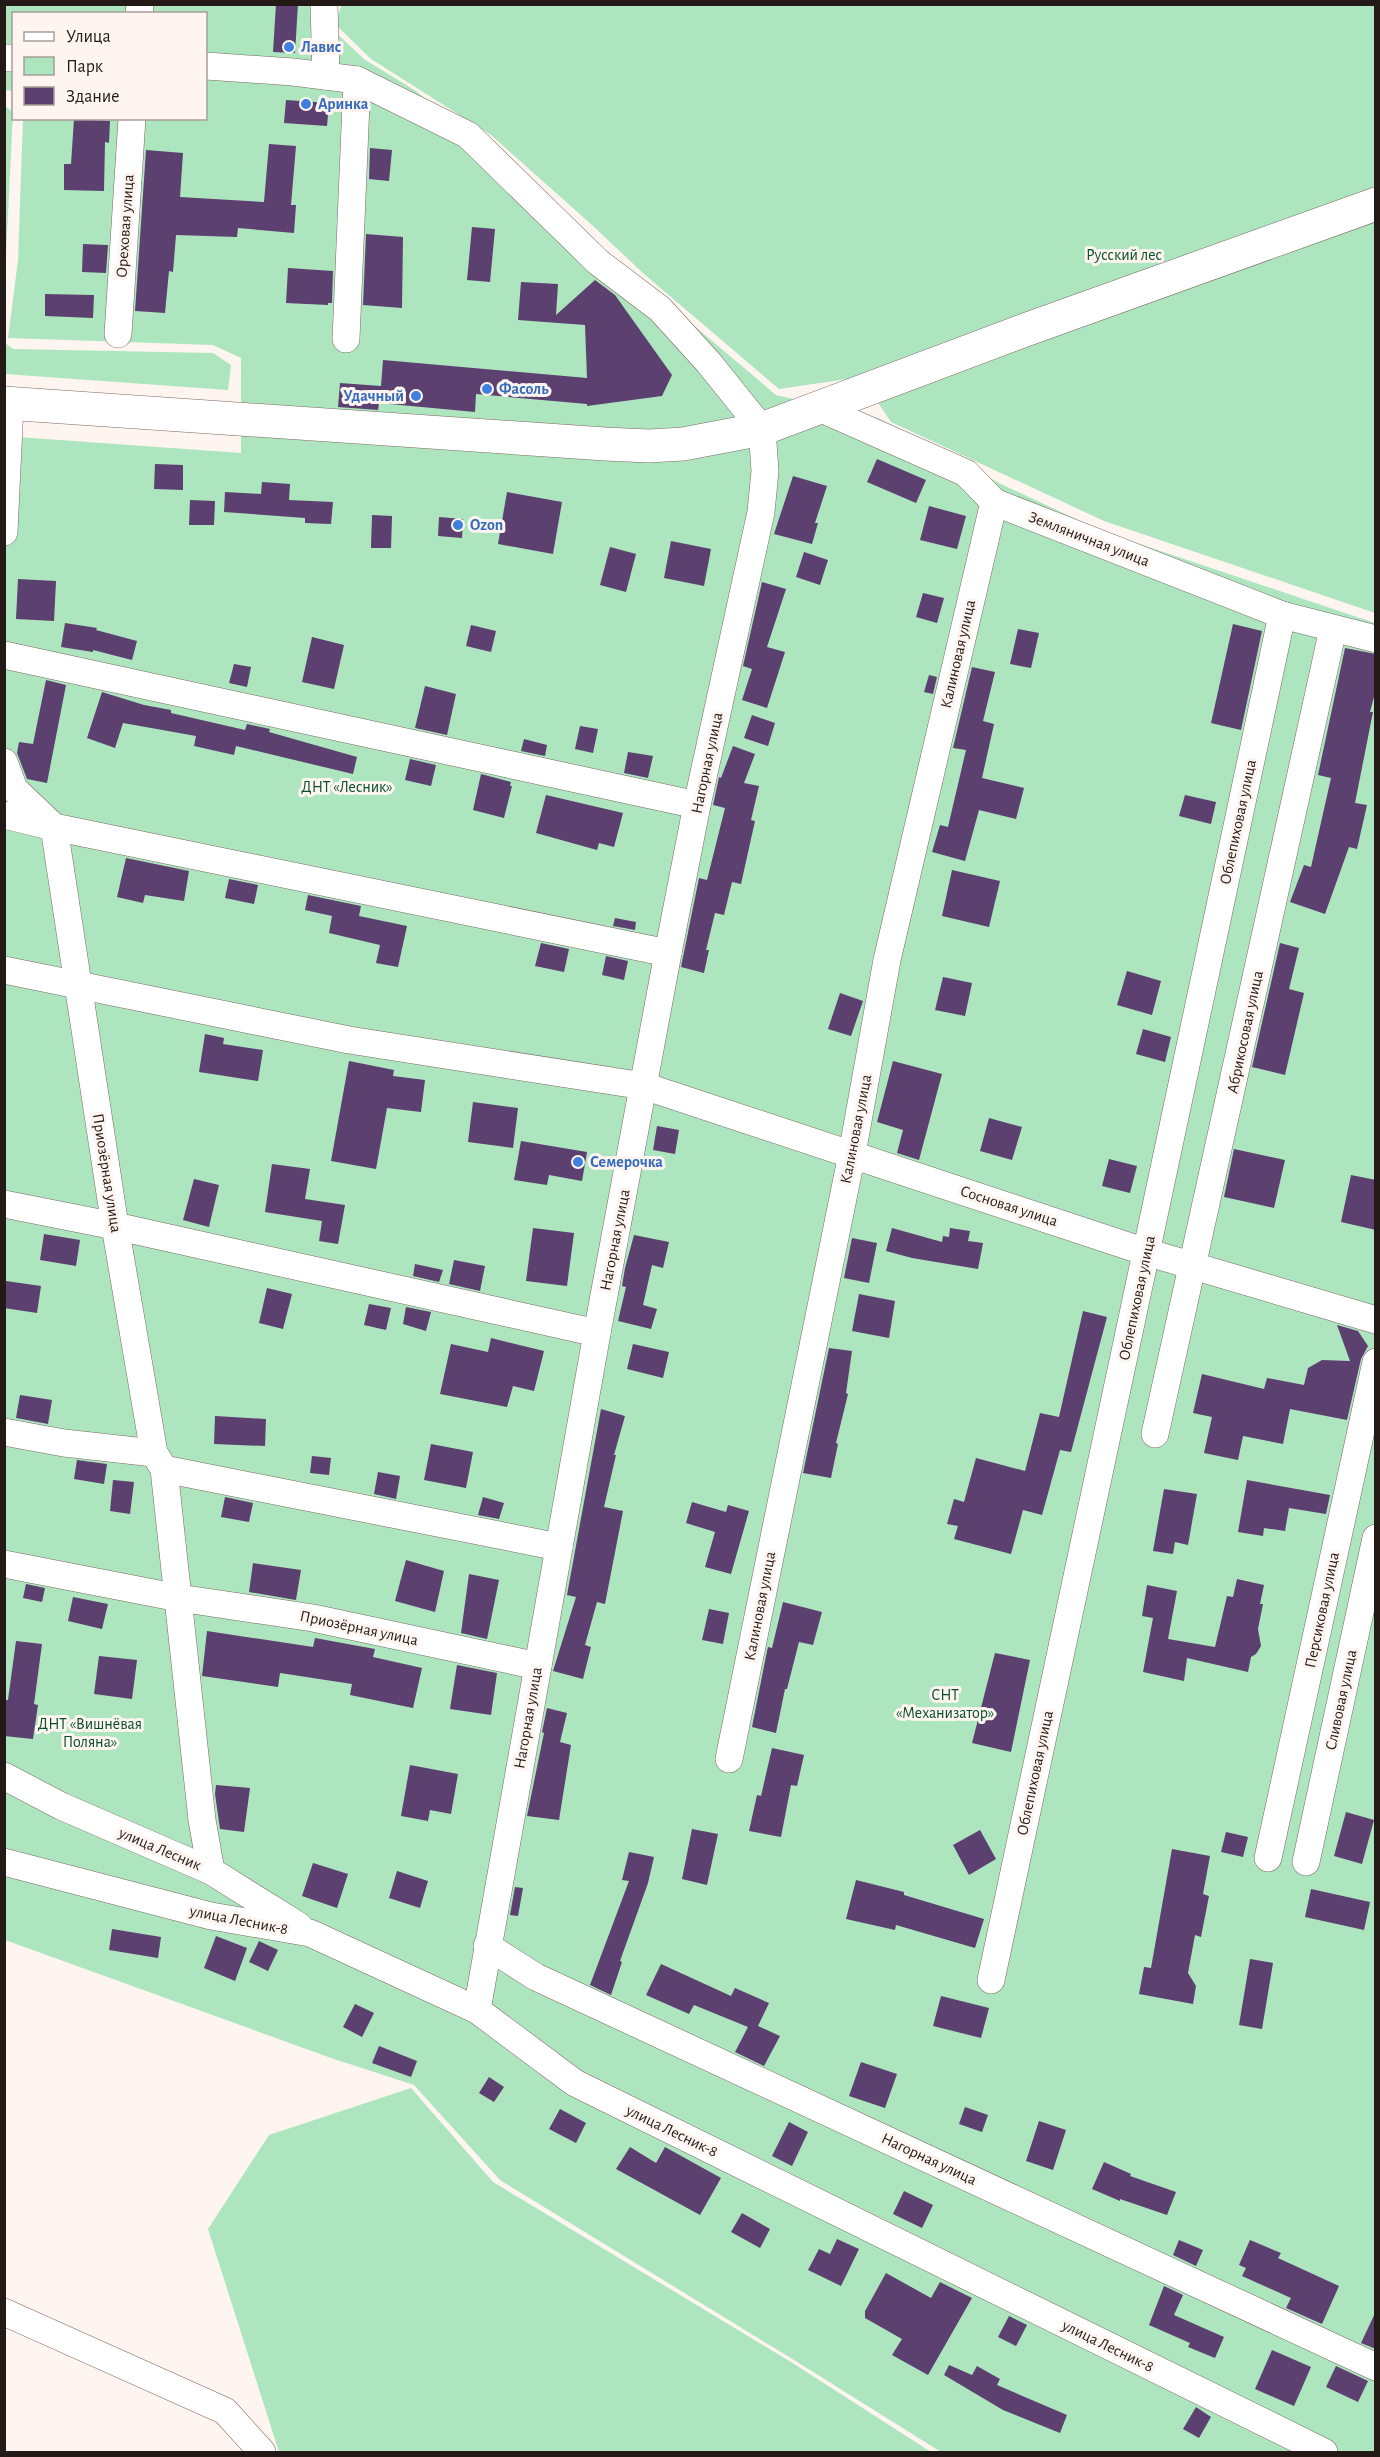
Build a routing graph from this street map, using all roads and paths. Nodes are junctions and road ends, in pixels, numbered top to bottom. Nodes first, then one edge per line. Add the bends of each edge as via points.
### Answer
1 (324, 4) edge
2 (207, 66) edge
3 (326, 76) junction
4 (357, 80) junction
5 (132, 120) edge
6 (1376, 204) edge
7 (118, 334) dead end
8 (346, 339) dead end
9 (8, 404) edge
10 (819, 408) junction
11 (762, 429) junction
12 (994, 502) junction
13 (4, 532) edge
14 (1282, 615) junction
15 (1333, 629) junction
16 (1376, 639) edge
17 (4, 655) edge
18 (4, 762) edge
19 (697, 805) junction
20 (4, 815) edge
21 (54, 827) junction
22 (668, 953) junction
23 (4, 970) edge
24 (77, 987) junction
25 (644, 1086) junction
26 (852, 1154) junction
27 (4, 1204) edge
28 (115, 1226) junction
29 (1146, 1251) junction
30 (1193, 1266) junction
31 (1376, 1320) edge
32 (597, 1333) junction
33 (1376, 1362) edge
34 (4, 1432) edge
35 (1155, 1434) dead end
36 (159, 1461) junction
37 (1376, 1538) edge
38 (559, 1547) junction
39 (4, 1564) edge
40 (178, 1598) junction
41 (538, 1666) junction
42 (729, 1759) dead end
43 (4, 1776) edge
44 (1268, 1858) dead end
45 (4, 1862) edge
46 (1306, 1862) dead end
47 (211, 1871) junction
48 (310, 1933) junction
49 (487, 1946) junction
50 (991, 1980) dead end
51 (477, 2010) junction
52 (4, 2312) edge
53 (1376, 2367) edge
54 (262, 2452) edge
55 (1324, 2452) edge

1 - 3 street
2 - 3 street
3 - 4 street
4 - 8 street
4 - 11 street via 468,135 598,262 660,309
5 - 7 street, Ореховая улица
6 - 10 main road
9 - 11 main road via 649,446 683,444
9 - 13 street
10 - 11 main road
10 - 12 street, Земляничная улица via 966,473
11 - 19 street, Нагорная улица via 765,471 761,512
12 - 14 street, Земляничная улица
12 - 26 street, Калиновая улица via 887,960
14 - 15 street, Земляничная улица
14 - 29 street, Облепиховая улица
15 - 16 street, Земляничная улица
15 - 30 street, Абрикосовая улица
17 - 19 street
18 - 21 street via 14,789
19 - 22 street, Нагорная улица
20 - 21 street
21 - 22 street
21 - 24 street, Приозёрная улица
22 - 25 street, Нагорная улица
23 - 24 street, Сосновая улица
24 - 25 street, Сосновая улица via 349,1040
24 - 28 street, Приозёрная улица
25 - 26 street, Сосновая улица
25 - 32 street, Нагорная улица
26 - 29 street, Сосновая улица
26 - 42 street, Калиновая улица
27 - 28 street
28 - 32 street
28 - 36 street, Приозёрная улица
29 - 30 street, Сосновая улица
29 - 50 street, Облепиховая улица
30 - 31 street, Сосновая улица
30 - 35 street, Абрикосовая улица
32 - 38 street, Нагорная улица
33 - 44 street, Персиковая улица
34 - 36 street
36 - 38 street
36 - 40 street, Приозёрная улица
37 - 46 street, Сливовая улица
38 - 41 street, Нагорная улица
39 - 40 street, Приозёрная улица
40 - 41 street, Приозёрная улица via 314,1618
40 - 47 street, Приозёрная улица
41 - 49 street, Нагорная улица
43 - 47 street, улица Лесник via 61,1806
45 - 48 street, улица Лесник-8 via 211,1916
47 - 48 street, улица Лесник
48 - 51 street, улица Лесник-8
49 - 51 street, Нагорная улица
49 - 53 street, Нагорная улица via 536,1977
51 - 55 street, улица Лесник-8 via 575,2083
52 - 54 street via 225,2411

